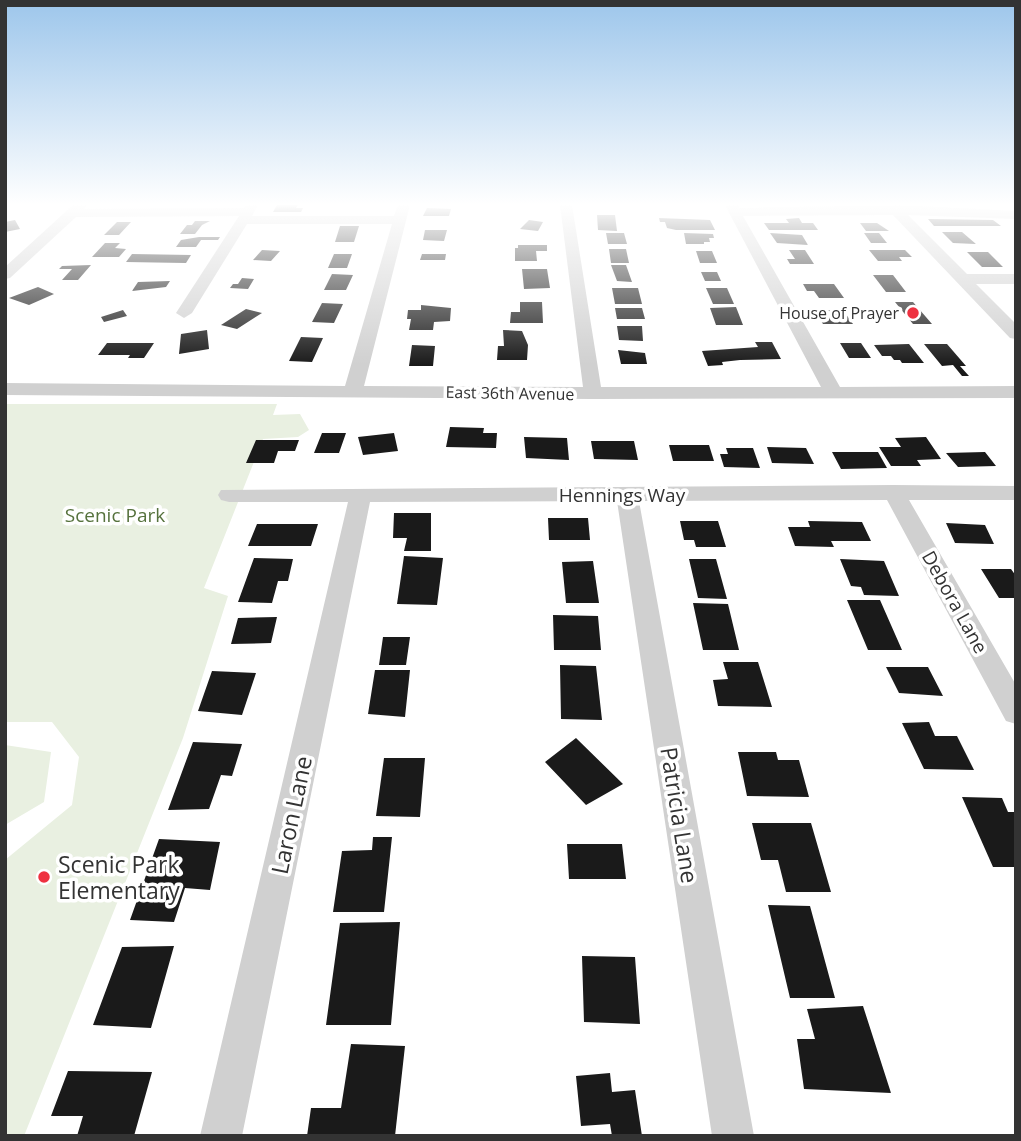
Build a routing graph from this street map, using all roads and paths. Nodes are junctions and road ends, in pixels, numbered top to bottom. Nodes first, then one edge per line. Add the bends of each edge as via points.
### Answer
1 (23, 258) edge
2 (219, 258) edge
3 (390, 258) edge
4 (574, 258) edge
5 (760, 258) edge
6 (944, 258) edge
7 (5, 275) edge
8 (964, 279) junction
9 (1016, 279) edge
10 (184, 313) dead end
11 (1016, 334) edge
12 (5, 389) edge
13 (353, 391) junction
14 (1016, 392) edge
15 (834, 393) junction
16 (593, 394) junction
17 (893, 492) junction
18 (1016, 493) edge
19 (361, 494) junction
20 (229, 495) dead end
21 (626, 495) junction
22 (1016, 712) edge
23 (221, 1136) edge
24 (733, 1136) edge

1 - 7 street
2 - 10 street
3 - 13 street
4 - 16 street
5 - 15 street
6 - 8 street
8 - 9 street
8 - 11 street
12 - 13 street, East 36th Avenue
13 - 16 street, East 36th Avenue
14 - 15 street, East 36th Avenue
15 - 16 street, East 36th Avenue
17 - 18 street, Hennings Way
17 - 21 street, Hennings Way
17 - 22 street, Debora Lane
19 - 20 street, Hennings Way
19 - 21 street, Hennings Way
19 - 23 street, Laron Lane
21 - 24 street, Patricia Lane

